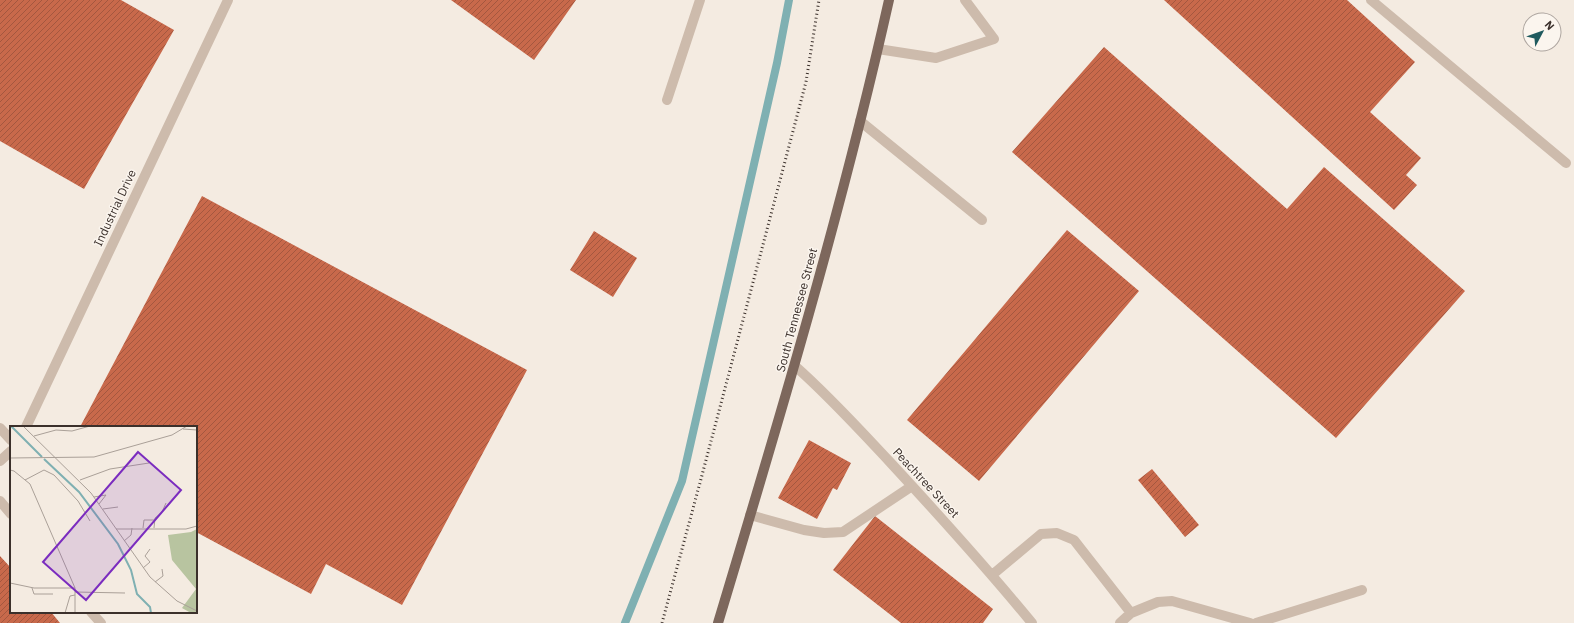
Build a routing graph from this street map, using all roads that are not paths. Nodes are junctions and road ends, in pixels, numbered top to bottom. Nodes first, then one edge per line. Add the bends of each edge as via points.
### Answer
1 (228, 0) edge
2 (700, 0) edge
3 (890, 0) edge
4 (965, 0) edge
5 (1371, 0) edge
6 (878, 49) junction
7 (667, 100) dead end
8 (860, 121) junction
9 (1566, 163) dead end
10 (982, 220) dead end
11 (795, 366) junction
12 (26, 426) edge
13 (0, 428) edge
14 (10, 439) edge
15 (10, 452) edge
16 (0, 461) edge
17 (912, 486) junction
18 (0, 501) edge
19 (10, 513) edge
20 (750, 516) junction
21 (992, 574) junction
22 (1362, 590) dead end
23 (1131, 612) junction
24 (92, 613) edge
25 (101, 623) edge
26 (718, 623) edge
27 (1032, 623) edge
28 (1120, 623) edge
29 (1250, 623) edge
30 (1256, 623) edge

1 - 12 street, Industrial Drive
2 - 7 street
3 - 6 main road, South Tennessee Street
4 - 6 street via 994,39 936,58
5 - 9 street
6 - 8 main road, South Tennessee Street
8 - 10 street
8 - 11 main road, South Tennessee Street
11 - 17 street, Peachtree Street via 823,390
11 - 20 main road, South Tennessee Street
13 - 14 street
15 - 16 street
17 - 20 street via 843,532 804,530
17 - 21 street, Peachtree Street
18 - 19 street
20 - 26 main road, South Tennessee Street
21 - 23 street via 1042,534 1057,533 1074,540
21 - 27 street, Peachtree Street
22 - 30 street
23 - 28 street
23 - 29 street via 1158,602 1172,601
24 - 25 street

